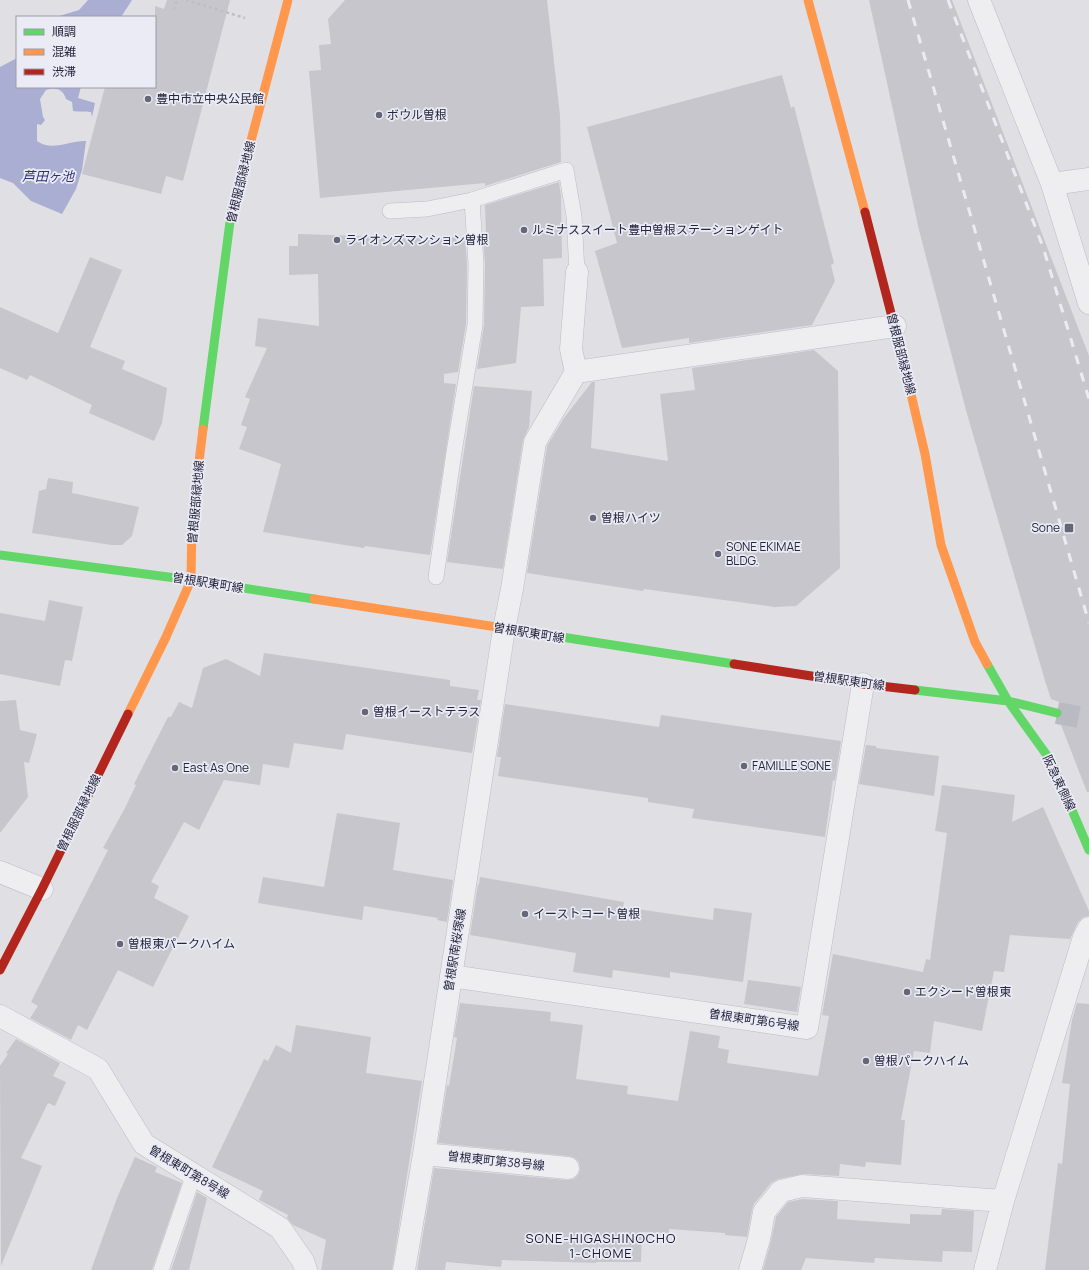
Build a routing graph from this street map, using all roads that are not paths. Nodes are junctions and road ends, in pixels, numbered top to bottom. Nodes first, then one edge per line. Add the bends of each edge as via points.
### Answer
1 (288, 0) edge
2 (808, 0) edge
3 (979, 0) edge
4 (1089, 179) edge
5 (1052, 184) junction
6 (472, 200) junction
7 (390, 211) dead end
8 (577, 272) joint
9 (1089, 303) edge
10 (894, 326) junction
11 (576, 372) junction
12 (0, 555) edge
13 (436, 577) dead end
14 (190, 580) junction
15 (504, 629) junction
16 (863, 684) junction
17 (1008, 701) junction
18 (1057, 713) tunnel mouth
19 (1089, 850) edge
20 (0, 872) edge
21 (42, 889) junction
22 (1089, 928) edge
23 (0, 970) edge
24 (451, 976) junction
25 (0, 1016) edge
26 (424, 1154) junction
27 (568, 1168) dead end
28 (194, 1174) junction
29 (1003, 1202) junction
30 (161, 1270) edge
31 (306, 1270) edge
32 (404, 1270) edge
33 (750, 1270) edge
34 (986, 1270) edge

1 - 14 street, 曽根服部緑地線 via 231,214 192,519
2 - 10 street, 曽根服部緑地線
3 - 5 street
4 - 5 street
5 - 9 street
6 - 7 lane via 427,209
6 - 8 lane via 566,170 574,216
6 - 13 lane via 476,264 475,325
8 - 11 street via 571,349
10 - 11 street
10 - 17 street, 曽根服部緑地線 via 925,454 941,545 976,642
11 - 15 street, 曽根駅南桜塚線 via 535,442
12 - 14 street, 曽根駅東町線
14 - 15 street, 曽根駅東町線
14 - 21 street, 曽根服部緑地線 via 166,637
15 - 16 street, 曽根駅東町線
15 - 24 street, 曽根駅南桜塚線
16 - 17 street, 曽根駅東町線
16 - 24 street, 曽根東町第6号線 via 807,1028
17 - 18 street, 曽根駅東町線
17 - 19 street, 阪急東側線 via 1051,761
20 - 21 street
21 - 23 street, 曽根服部緑地線
22 - 29 street via 1084,937
24 - 26 street, 曽根駅南桜塚線
25 - 28 street, 曽根東町第8号線 via 98,1069 144,1144
26 - 27 street, 曽根東町第38号線
26 - 32 street, 曽根駅南桜塚線
28 - 30 lane
28 - 31 street, 曽根東町第8号線 via 280,1228 303,1261
29 - 33 street via 802,1186 781,1191 764,1212
29 - 34 street

